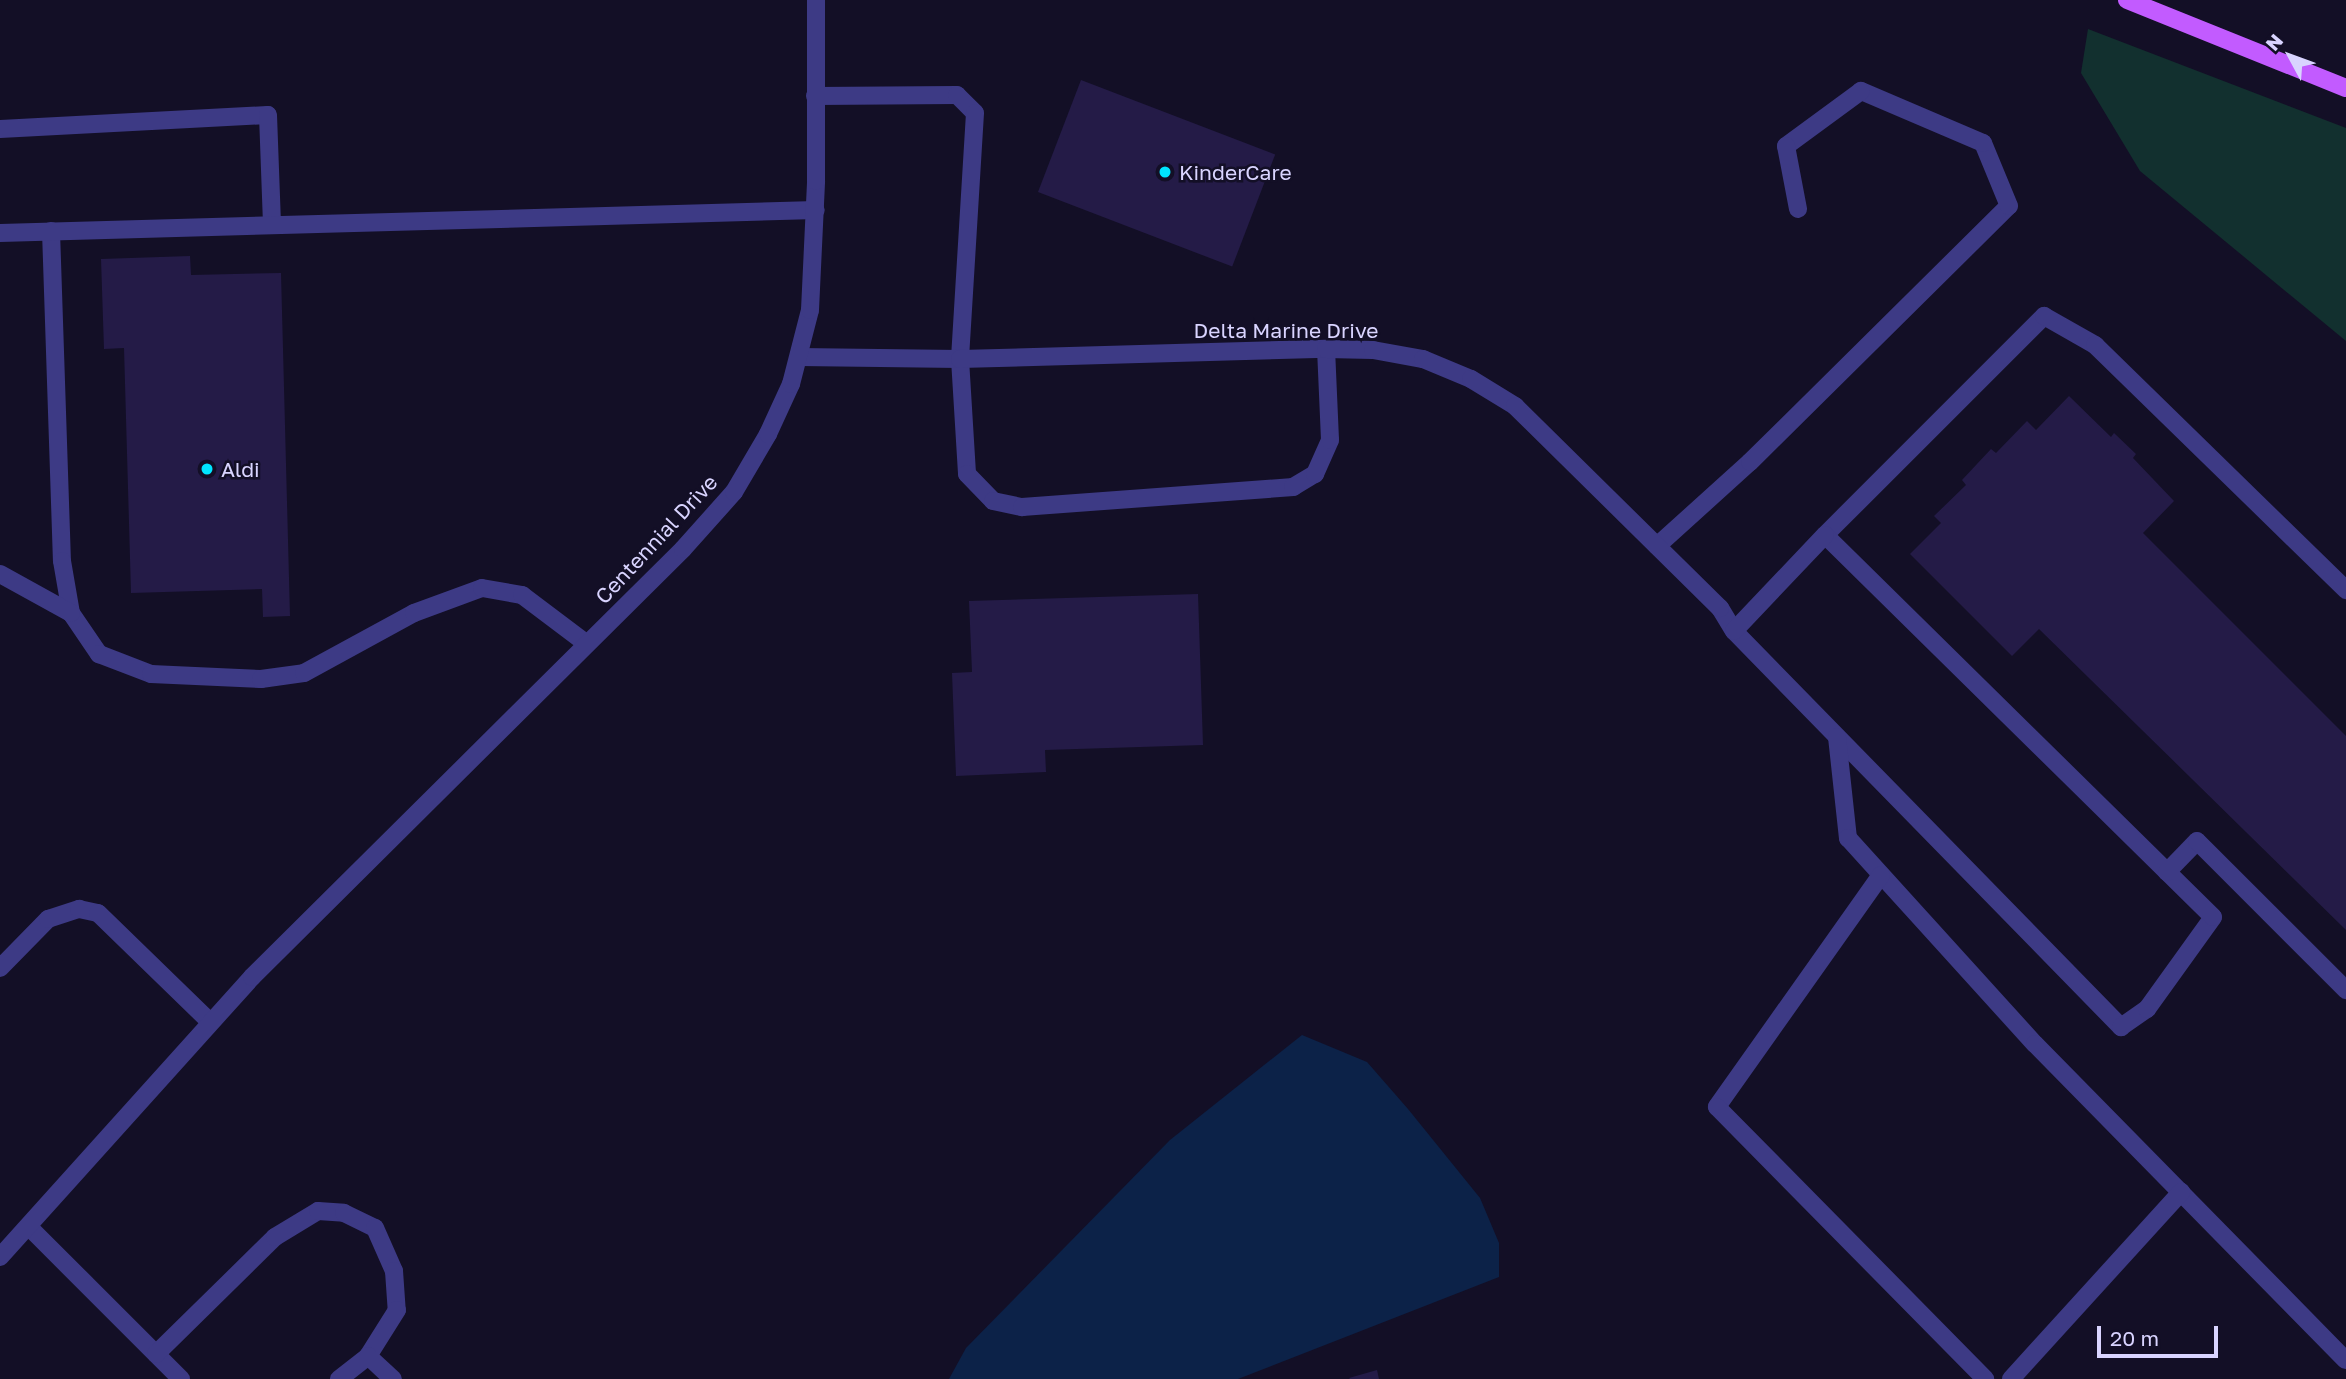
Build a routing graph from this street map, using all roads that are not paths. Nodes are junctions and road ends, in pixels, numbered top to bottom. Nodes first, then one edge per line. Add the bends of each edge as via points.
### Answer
1 (816, 0) edge
2 (2127, 0) edge
3 (2346, 88) edge
4 (815, 96) junction
5 (0, 129) edge
6 (1798, 209) dead end
7 (816, 210) junction
8 (272, 225) junction
9 (51, 231) junction
10 (0, 233) edge
11 (1326, 349) junction
12 (799, 357) junction
13 (960, 359) junction
14 (1825, 535) junction
15 (1657, 546) junction
16 (0, 574) edge
17 (2346, 590) edge
18 (71, 613) junction
19 (1734, 631) junction
20 (587, 644) junction
21 (1837, 737) junction
22 (2167, 872) junction
23 (1881, 875) junction
24 (0, 968) edge
25 (2346, 990) edge
26 (209, 1021) junction
27 (2181, 1192) junction
28 (29, 1227) junction
29 (0, 1257) edge
30 (156, 1354) junction
31 (368, 1356) junction
32 (2346, 1360) edge
33 (181, 1379) edge
34 (339, 1379) edge
35 (393, 1379) edge
36 (1985, 1379) edge
37 (2011, 1379) edge

1 - 4 street, Centennial Drive
2 - 3 main road
4 - 7 street, Centennial Drive
4 - 13 street via 957,95 975,113
5 - 8 street via 268,115
6 - 15 street via 1786,146 1861,92 1983,143 2009,206 1750,463
7 - 8 street
7 - 12 street, Centennial Drive via 810,310
8 - 9 street
9 - 10 street
9 - 18 street via 62,561
11 - 13 street, Delta Marine Drive
11 - 13 street via 1330,440 1315,474 1293,487 1022,507 993,501 967,474
11 - 15 street, Delta Marine Drive via 1373,350 1423,359 1471,379 1515,406
12 - 13 street, Delta Marine Drive
12 - 20 street, Centennial Drive via 768,434 734,492
14 - 17 street via 2043,316 2095,345
14 - 19 street
14 - 22 street
15 - 19 street, Delta Marine Drive via 1720,608
16 - 18 street
18 - 20 street via 99,654 151,674 261,680 304,673 414,613 482,588 522,595
19 - 21 street, Delta Marine Drive
20 - 26 street, Centennial Drive
21 - 22 street, Delta Marine Drive via 2121,1027 2147,1009 2213,917
21 - 23 street via 1848,838
22 - 25 street via 2197,841
23 - 27 street via 2035,1044
23 - 36 street via 1717,1108
24 - 26 street via 48,919 79,909 98,913
26 - 28 street, Centennial Drive
27 - 32 street
27 - 37 street
28 - 29 street, Centennial Drive
28 - 30 street
30 - 31 street via 275,1237 318,1211 344,1213 374,1228 394,1271 397,1310
30 - 33 street
31 - 34 street
31 - 35 street

